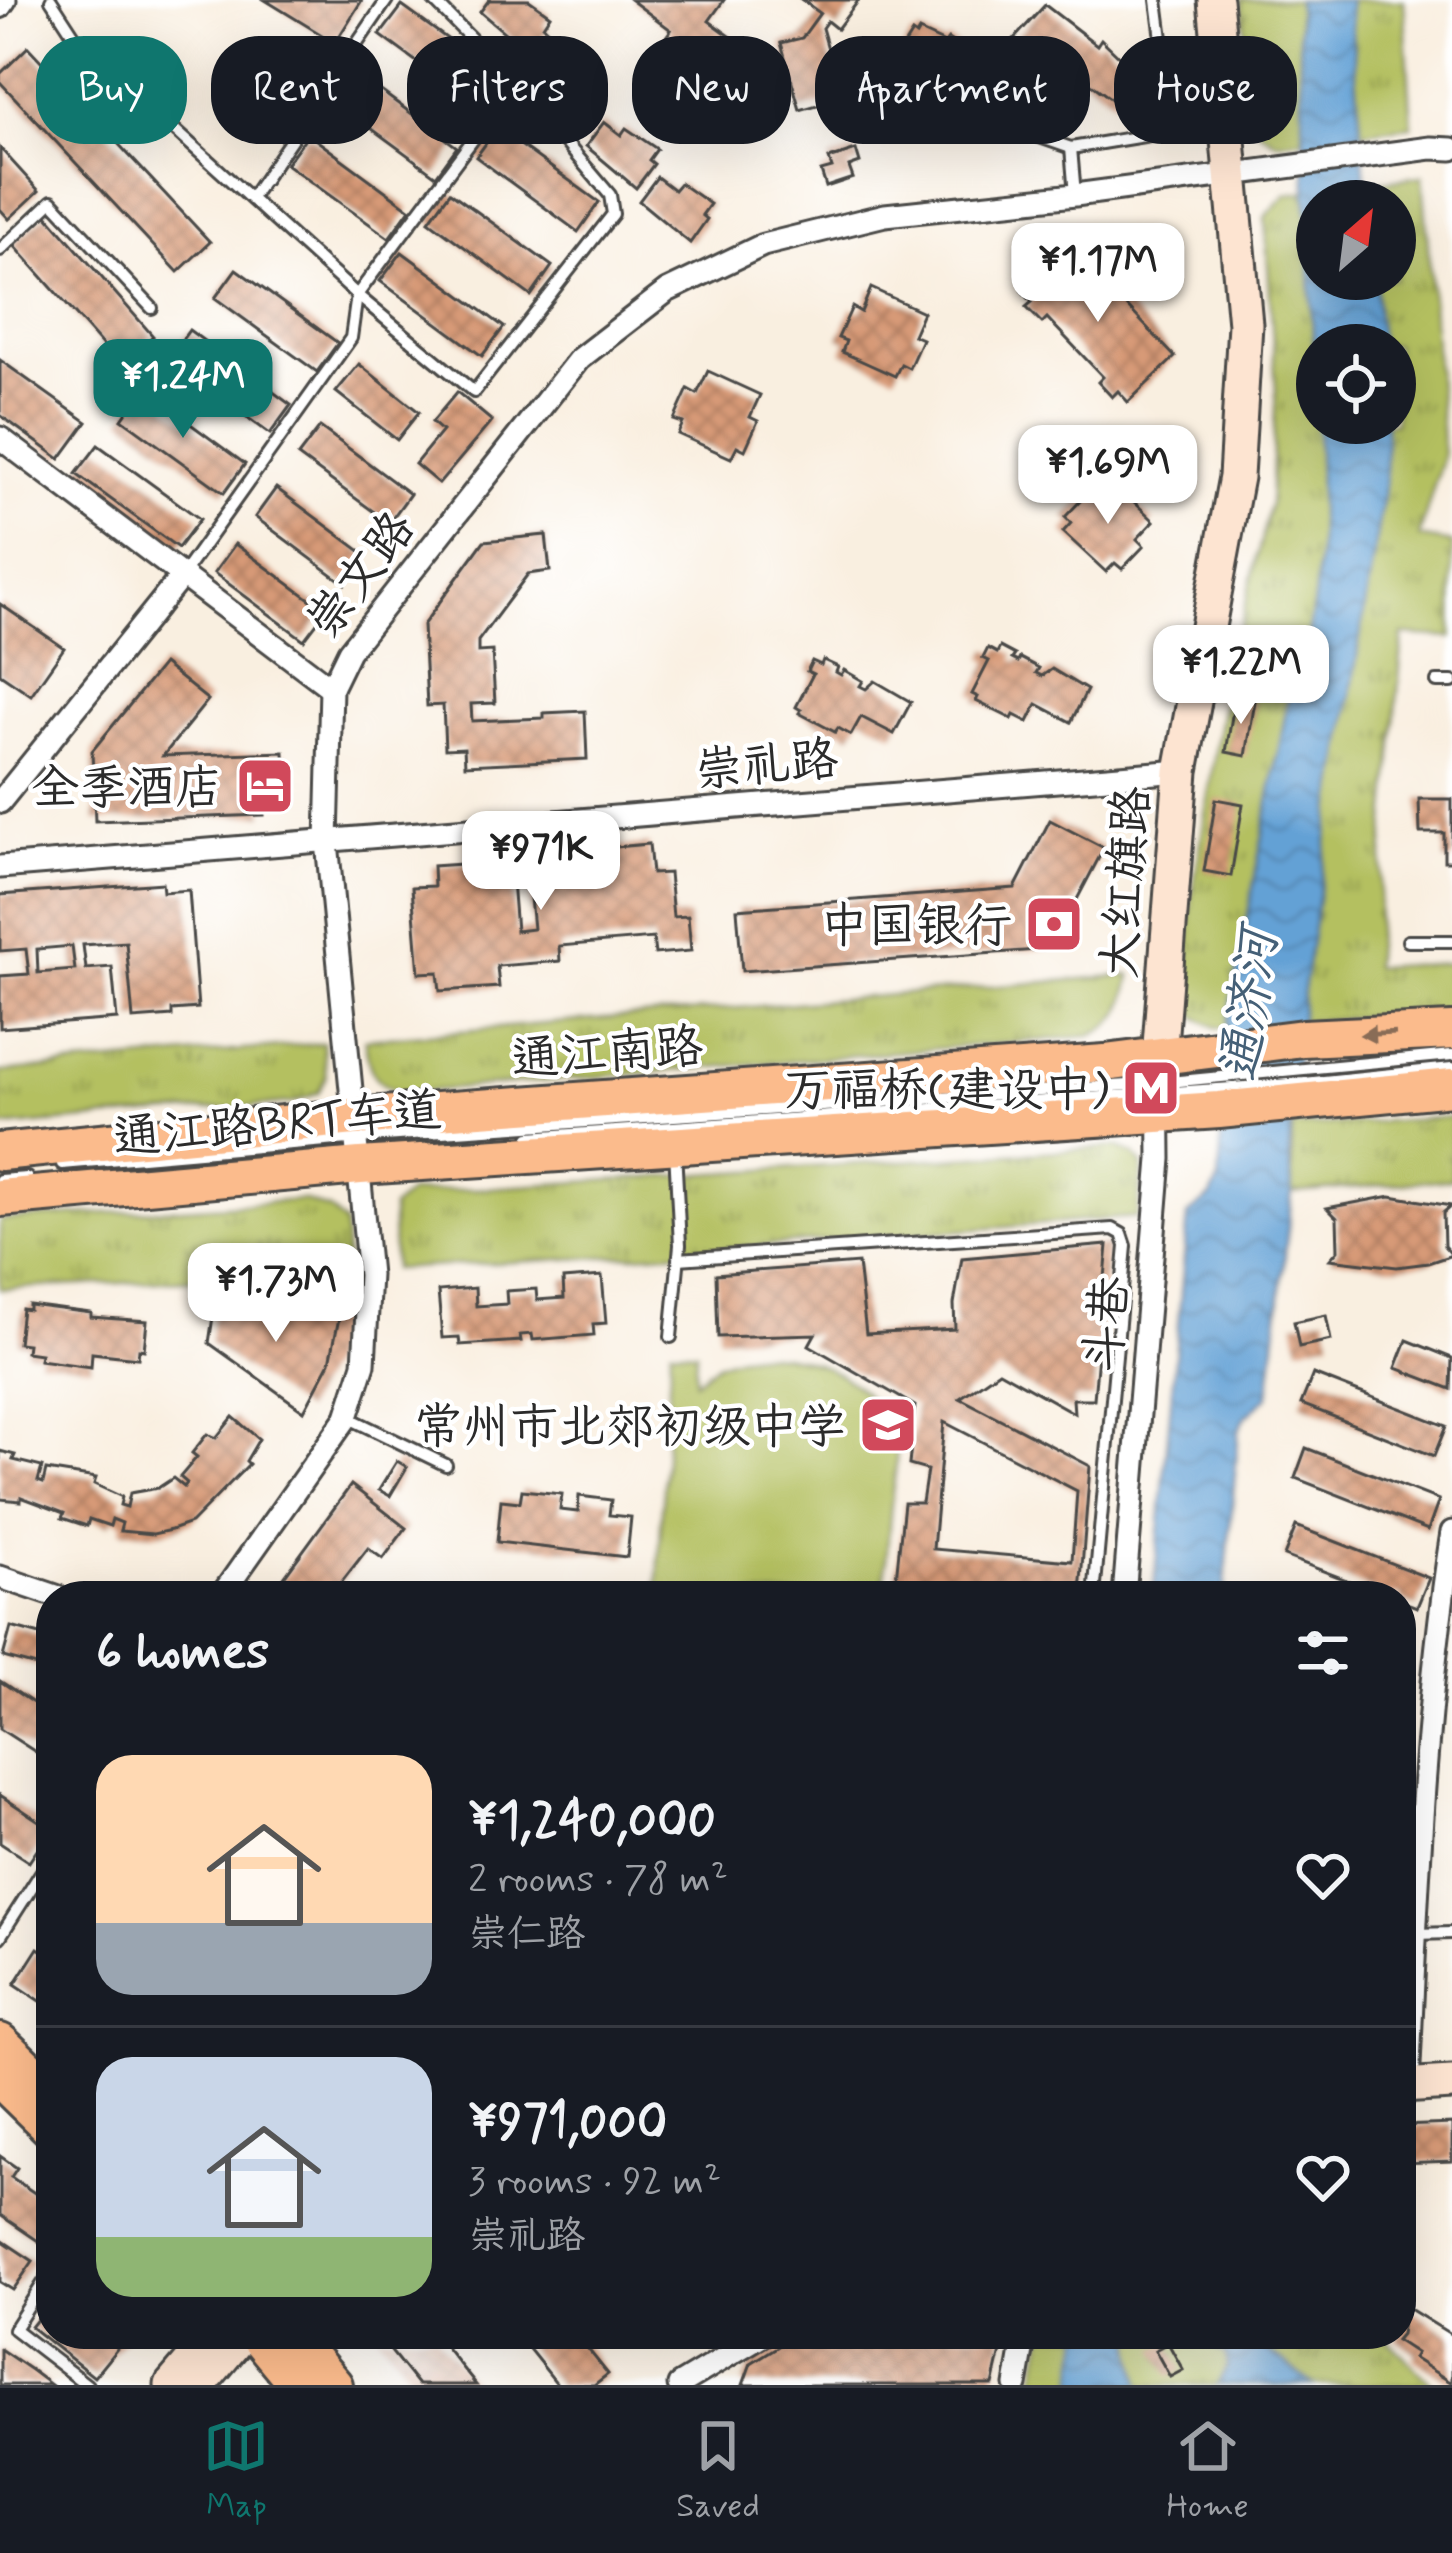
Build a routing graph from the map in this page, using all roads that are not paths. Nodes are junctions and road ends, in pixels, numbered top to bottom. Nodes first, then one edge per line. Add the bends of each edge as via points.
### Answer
1 (51, 0) edge
2 (387, 0) edge
3 (434, 0) edge
4 (1157, 0) edge
5 (1215, 0) edge
6 (469, 36) edge
7 (470, 144) edge
8 (567, 144) edge
9 (1060, 144) edge
10 (1071, 148) junction
11 (1452, 149) edge
12 (1233, 173) junction
13 (1075, 195) junction
14 (251, 198) junction
15 (0, 250) edge
16 (357, 295) junction
17 (152, 308) dead end
18 (0, 438) edge
19 (181, 577) junction
20 (1438, 682) dead end
21 (1452, 682) edge
22 (331, 688) junction
23 (1181, 771) junction
24 (0, 802) edge
25 (327, 842) junction
26 (0, 867) edge
27 (1408, 941) dead end
28 (1452, 941) edge
29 (1452, 1030) edge
30 (1452, 1055) edge
31 (1452, 1068) edge
32 (1303, 1074) junction
33 (1213, 1082) junction
34 (1160, 1087) junction
35 (1452, 1088) edge
36 (357, 1144) junction
37 (675, 1147) junction
38 (0, 1152) edge
39 (0, 1167) edge
40 (0, 1180) edge
41 (0, 1198) edge
42 (679, 1259) junction
43 (671, 1337) dead end
44 (347, 1417) junction
45 (446, 1465) dead end
46 (1452, 1532) edge
47 (1, 1579) edge
48 (232, 1581) edge
49 (1095, 1581) edge
50 (1125, 1581) edge
51 (36, 1590) edge
52 (36, 1881) edge
53 (1416, 1920) edge
54 (1416, 1934) edge
55 (1452, 1934) edge
56 (0, 1937) edge
57 (0, 2042) edge
58 (36, 2077) edge
59 (0, 2079) edge
60 (1452, 2083) edge
61 (1416, 2090) edge
62 (1416, 2096) edge
63 (1452, 2104) edge
64 (36, 2114) edge
65 (36, 2295) edge
66 (36, 2346) edge
67 (40, 2349) edge
68 (202, 2349) edge
69 (229, 2349) edge
70 (268, 2349) edge
71 (304, 2349) edge
72 (739, 2349) edge
73 (1022, 2349) edge
74 (87, 2385) edge
75 (172, 2385) edge
76 (199, 2385) edge
77 (298, 2385) edge
78 (334, 2385) edge
79 (679, 2385) edge
80 (1016, 2385) edge

1 - 14 lane via 79,44
2 - 14 lane
3 - 6 lane
4 - 10 lane via 1172,116 1156,134
5 - 12 street, 大红旗路
7 - 16 lane
8 - 16 lane via 610,195 613,214 474,392
9 - 10 lane
10 - 13 lane
11 - 12 street, 崇文路
12 - 13 street, 崇文路
12 - 23 street, 大红旗路 via 1245,324 1236,477
13 - 22 street, 崇文路 via 885,215 763,245 667,292 579,359 349,651
14 - 16 lane
15 - 17 lane via 52,201
16 - 19 lane via 351,338
18 - 19 street
19 - 22 street
19 - 24 street
20 - 21 lane
22 - 25 street, 崇文路
23 - 25 street, 崇礼路
23 - 34 street, 大红旗路
25 - 26 street, 崇礼路
25 - 36 street, 崇文路
27 - 28 lane
29 -> 32 main road
30 - 32 lane
31 - 32 lane
32 - 33 main road
32 - 33 main road
32 - 35 main road
33 - 34 main road, 通江南路
33 - 34 main road, 通江南路
34 - 36 main road, 通江南路
34 - 37 main road, 通江南路
34 - 50 street, 斗巷
36 - 37 main road, 通江南路
36 - 38 main road, 通江南路
36 - 39 lane, 通江路BRT车道
36 - 40 lane, 通江路BRT车道
36 - 41 main road, 通江南路
36 - 44 street, 崇文路 via 369,1275 364,1364
37 - 42 lane
42 - 43 lane
42 - 49 lane via 1122,1234
44 - 45 lane
44 - 48 street, 崇文路
46 - 53 street via 1436,1634
47 - 51 street
52 - 56 lane
54 - 55 lane
57 - 58 main road
59 - 64 main road
60 - 61 street
62 - 63 street
65 - 66 lane via 14,2329
67 - 74 lane
68 - 75 street
69 - 76 street
70 - 77 main road
71 - 78 main road
72 - 79 street
73 - 80 street

